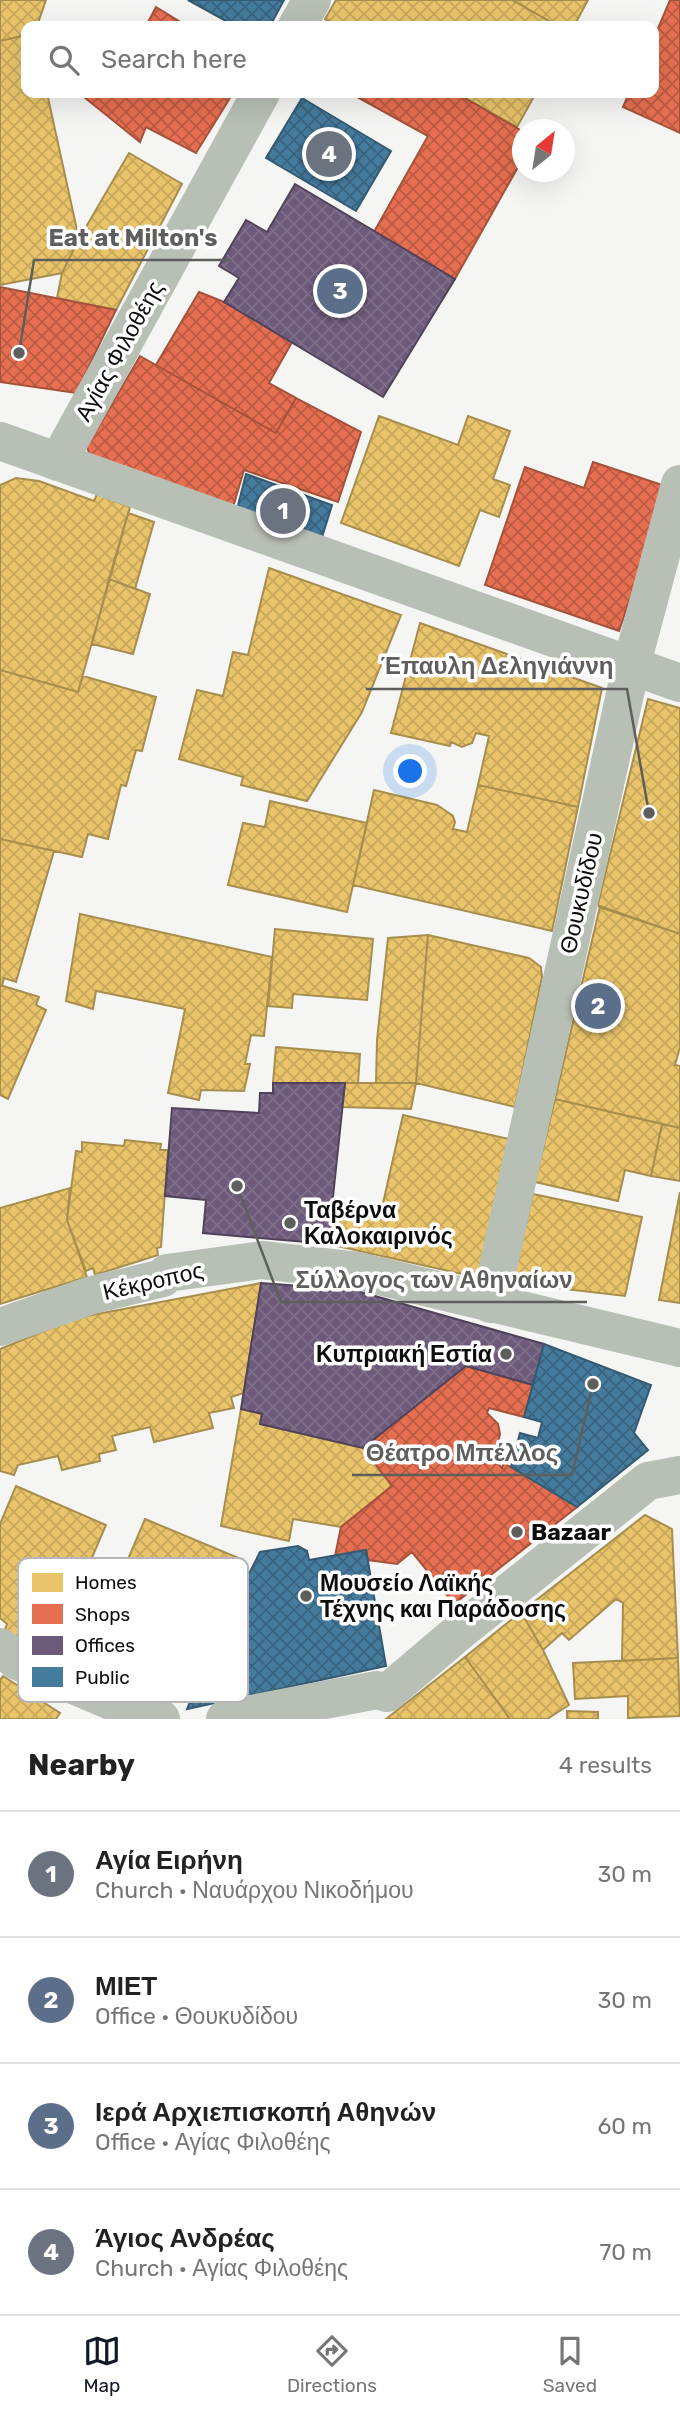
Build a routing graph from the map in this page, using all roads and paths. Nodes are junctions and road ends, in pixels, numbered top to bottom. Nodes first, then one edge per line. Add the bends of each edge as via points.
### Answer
1 (312, 0) edge
2 (300, 21) edge
3 (258, 98) edge
4 (0, 441) edge
5 (58, 462) junction
6 (680, 484) edge
7 (631, 667) junction
8 (680, 683) edge
9 (491, 1304) junction
10 (0, 1327) edge
11 (680, 1348) edge
12 (680, 1475) edge
13 (0, 1647) edge
14 (18, 1661) edge
15 (113, 1702) edge
16 (162, 1719) edge
17 (225, 1719) edge

1 - 2 street
3 - 5 street, Αγίας Φιλοθέης
4 - 5 street
5 - 7 street
6 - 7 street, Θουκυδίδου
7 - 8 street
7 - 9 street, Θουκυδίδου
9 - 10 street, Κέκροπος via 358,1271 302,1275 262,1260 166,1273 163,1278
9 - 11 street, Κέκροπος
12 - 17 street via 648,1482 387,1693 377,1690
13 - 14 street
15 - 16 street

